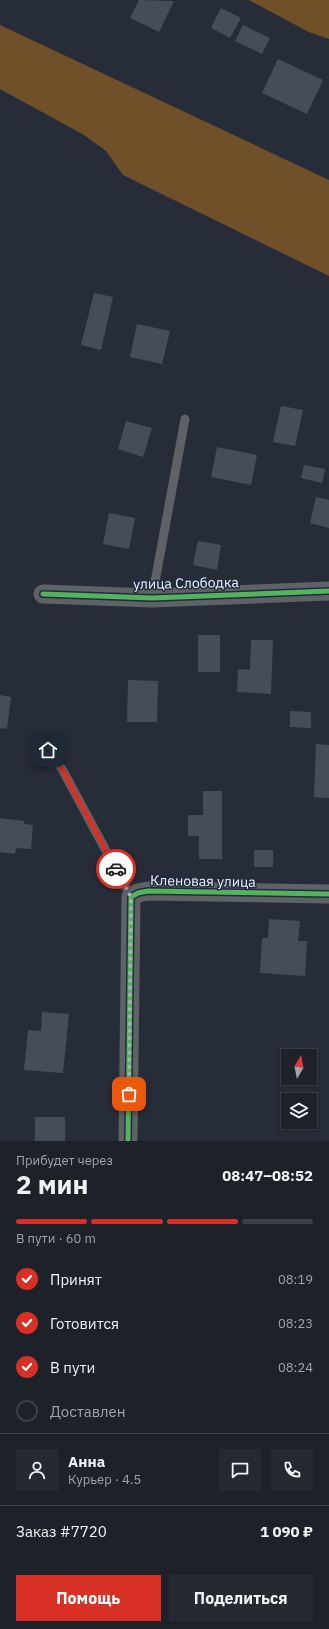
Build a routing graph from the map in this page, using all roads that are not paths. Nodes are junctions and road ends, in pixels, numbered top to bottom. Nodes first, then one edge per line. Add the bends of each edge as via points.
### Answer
1 (185, 419) dead end
2 (329, 590) edge
3 (43, 594) dead end
4 (152, 598) junction
5 (43, 743) dead end
6 (329, 894) edge
7 (131, 897) junction
8 (128, 1141) edge

1 - 4 lane
2 - 4 street, улица Слободка
3 - 4 street, улица Слободка
5 - 7 lane via 62,769
6 - 7 street, Кленовая улица via 148,892
7 - 8 street, Кленовая улица

